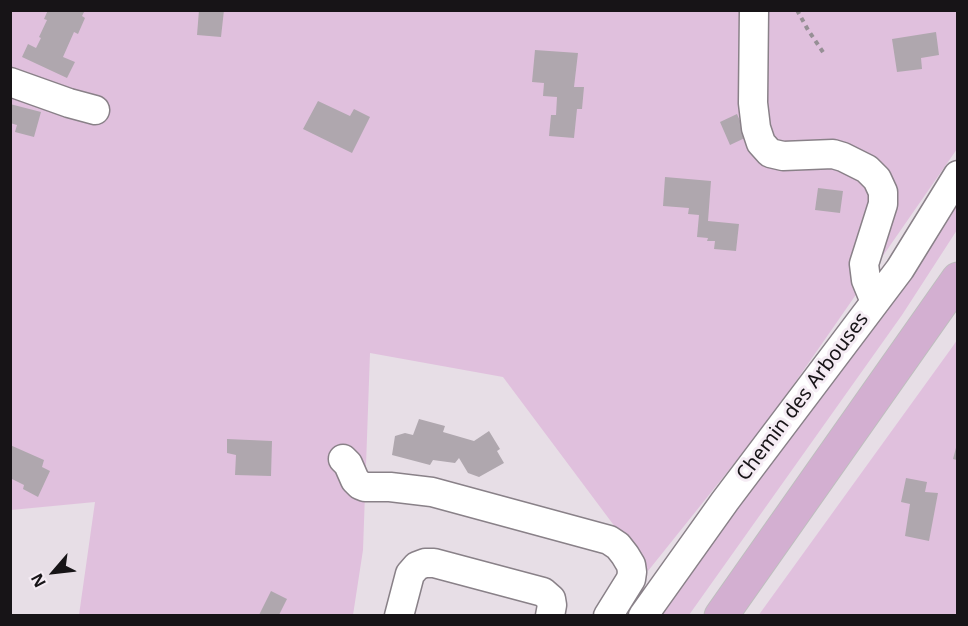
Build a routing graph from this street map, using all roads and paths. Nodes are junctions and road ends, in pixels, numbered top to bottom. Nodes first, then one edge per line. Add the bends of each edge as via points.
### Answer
1 (754, 10) edge
2 (797, 10) edge
3 (825, 55) dead end
4 (10, 82) edge
5 (95, 110) dead end
6 (957, 175) edge
7 (957, 279) edge
8 (875, 302) junction
9 (343, 459) dead end
10 (399, 615) edge
11 (550, 615) edge
12 (608, 615) edge
13 (643, 615) edge
14 (721, 615) edge

1 - 8 street via 753,103 761,143 770,153 783,156 833,154 867,169 884,192 864,264
2 - 3 path
4 - 5 street
6 - 8 street, Chemin des Arbouses via 900,269
7 - 14 main road
8 - 13 street, Chemin des Arbouses
9 - 12 street via 355,480 365,487 432,492 609,540 625,555 632,572
10 - 11 street via 410,574 417,566 434,562 543,592 551,599

